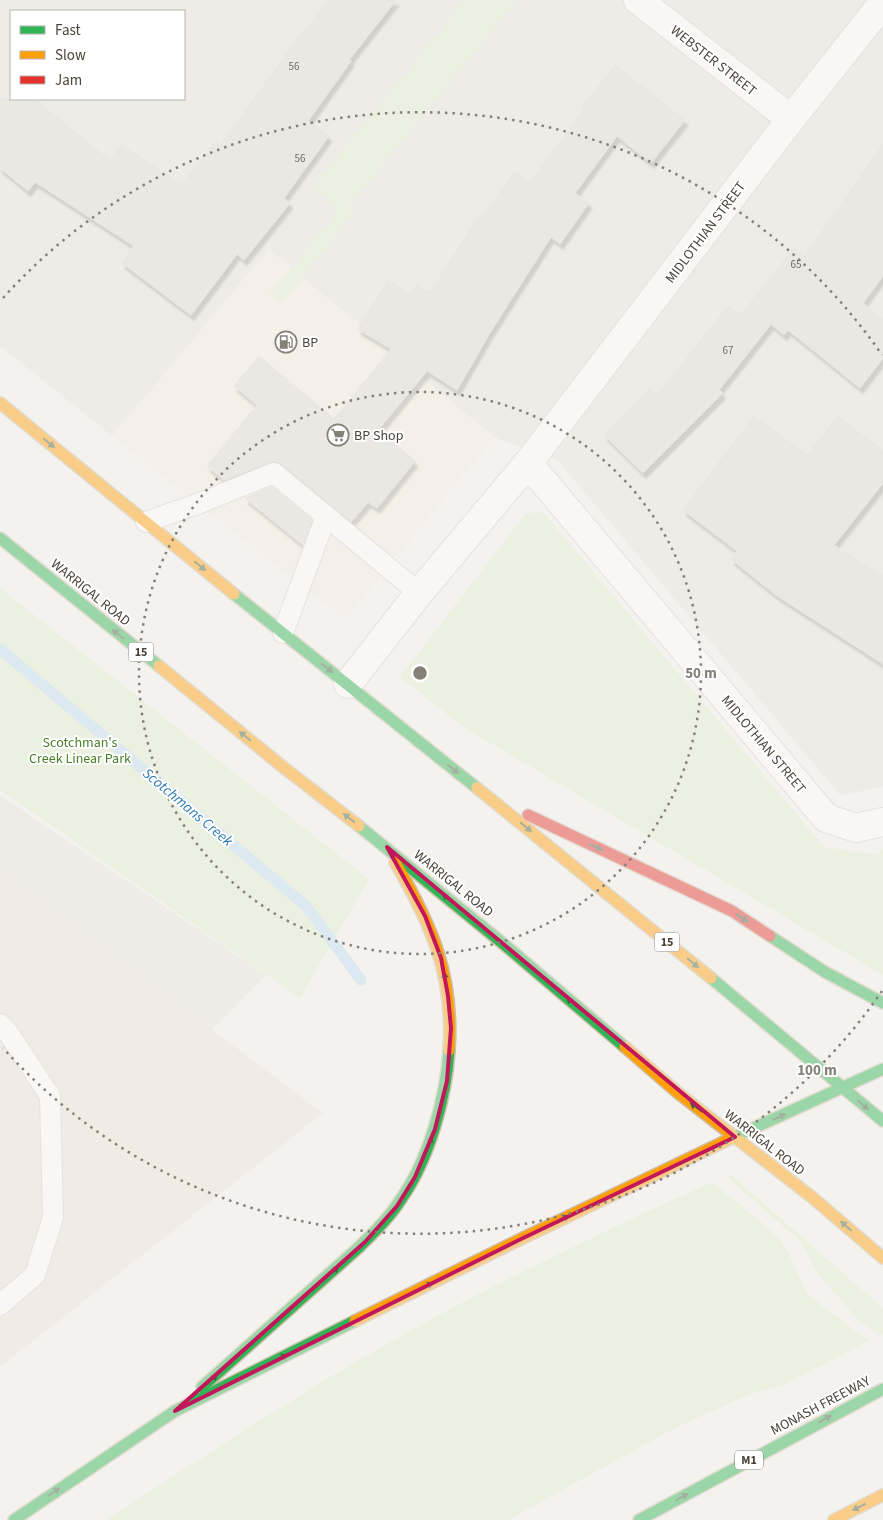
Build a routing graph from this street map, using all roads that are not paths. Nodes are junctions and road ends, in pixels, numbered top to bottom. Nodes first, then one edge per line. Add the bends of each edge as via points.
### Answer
1 (638, 0) edge
2 (883, 3) edge
3 (791, 120) junction
4 (0, 403) edge
5 (528, 462) junction
6 (326, 516) junction
7 (146, 522) junction
8 (0, 538) edge
9 (419, 593) junction
10 (283, 633) junction
11 (348, 684) junction
12 (488, 796) junction
13 (883, 822) edge
14 (387, 848) junction
15 (883, 1003) edge
16 (0, 1024) edge
17 (883, 1069) edge
18 (844, 1088) junction
19 (883, 1122) edge
20 (735, 1137) junction
21 (883, 1258) edge
22 (0, 1305) edge
23 (883, 1388) edge
24 (175, 1411) junction
25 (883, 1495) edge
26 (14, 1520) edge
27 (639, 1520) edge
28 (834, 1520) edge

1 - 3 street, WEBSTER STREET
2 - 3 street, MIDLOTHIAN STREET
3 - 5 street, MIDLOTHIAN STREET
4 -> 7 highway, 15
5 - 9 street, MIDLOTHIAN STREET
5 - 13 street, MIDLOTHIAN STREET via 826,818 856,828
6 - 7 lane via 274,473
6 - 9 lane
6 - 10 lane
7 -> 10 highway, 15
14 -> 8 highway, WARRIGAL ROAD / 15
9 - 11 street, MIDLOTHIAN STREET
10 -> 11 highway, 15
11 -> 12 highway, 15
12 -> 15 highway via 732,911 825,972
12 -> 18 highway, 15
20 -> 14 highway, WARRIGAL ROAD / 15
24 -> 14 highway via 365,1242 397,1206 415,1176 435,1129 447,1081 451,1028 448,996 441,958 425,916
16 - 22 lane via 50,1096 54,1217 35,1275
17 - 18 highway
18 -> 19 highway, 15
20 -> 18 highway
21 -> 20 highway, WARRIGAL ROAD / 15
24 -> 20 highway
27 -> 23 highway, MONASH FREEWAY / M1
26 -> 24 highway
25 -> 28 highway

